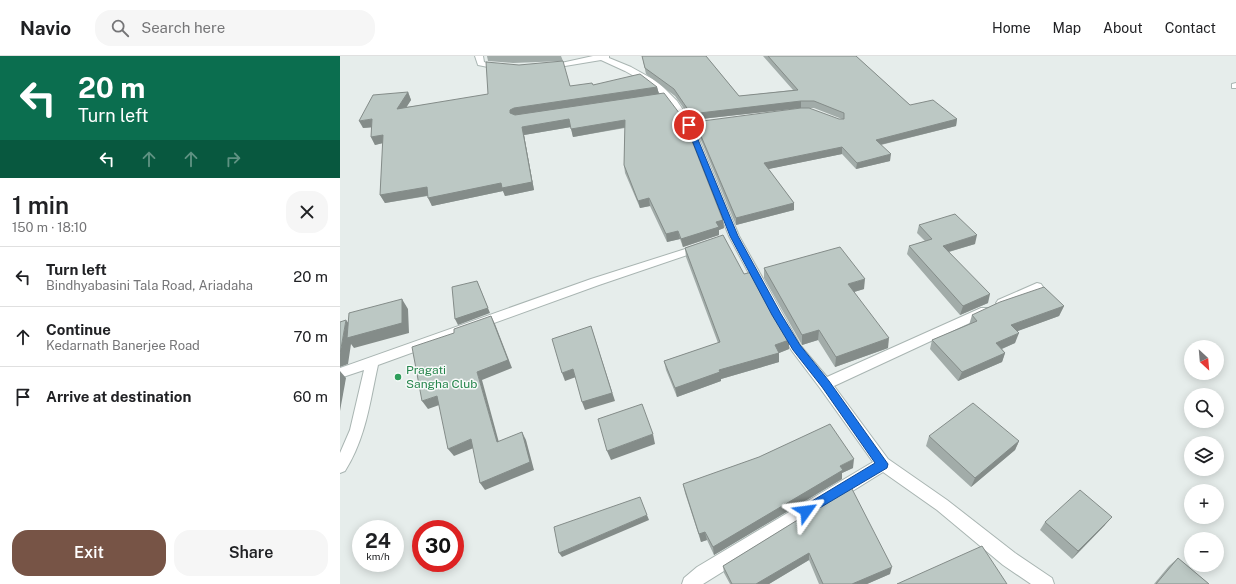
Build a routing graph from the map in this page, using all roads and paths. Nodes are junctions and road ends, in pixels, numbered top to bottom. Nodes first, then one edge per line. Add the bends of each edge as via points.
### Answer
1 (478, 56) edge
2 (613, 56) edge
3 (600, 57) edge
4 (511, 68) edge
5 (540, 68) edge
6 (669, 96) junction
7 (654, 99) edge
8 (734, 236) junction
9 (1037, 287) dead end
10 (372, 361) junction
11 (340, 373) edge
12 (825, 384) junction
13 (883, 464) junction
14 (340, 466) edge
15 (690, 584) edge
16 (1046, 584) edge

1 - 4 street via 481,63
2 - 3 street
3 - 5 street
3 - 6 street via 655,84
6 - 7 street
6 - 8 street via 692,125
8 - 10 street
8 - 12 street via 796,348
9 - 12 street
10 - 11 street
10 - 14 street via 359,421 346,458
12 - 13 street
13 - 15 street via 703,573
13 - 16 street

